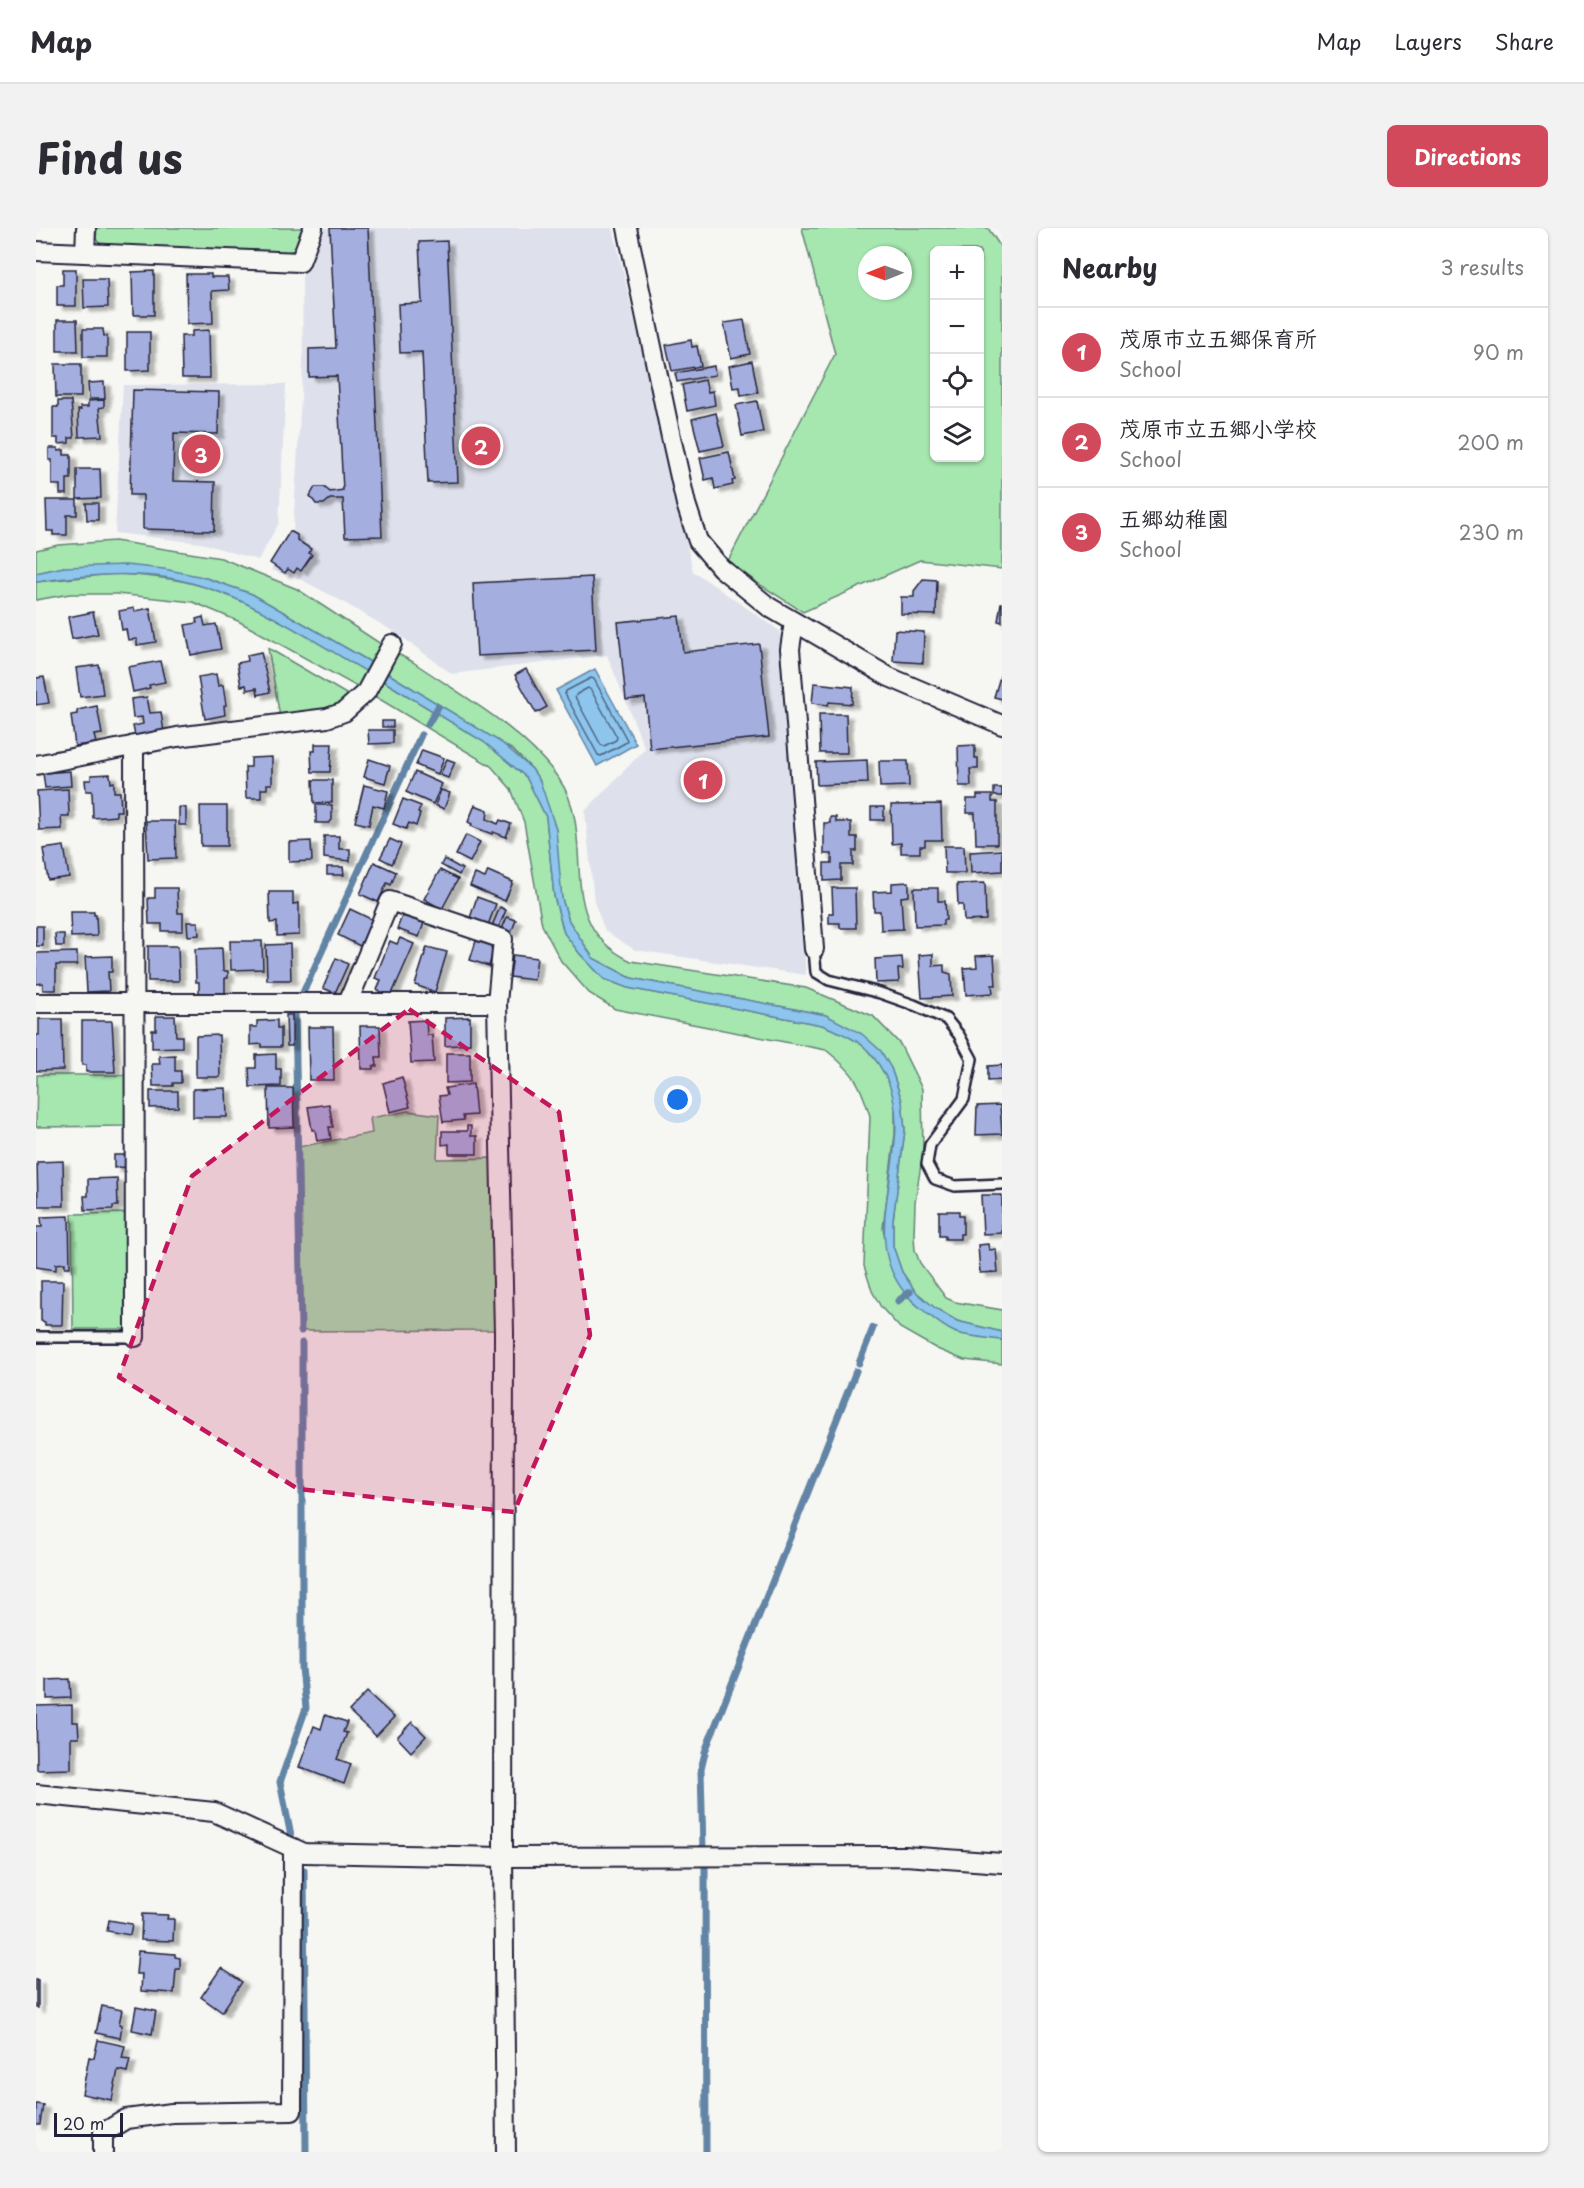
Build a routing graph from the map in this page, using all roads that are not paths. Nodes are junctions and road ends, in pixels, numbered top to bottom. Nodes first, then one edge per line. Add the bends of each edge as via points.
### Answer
1 (86, 228) edge
2 (313, 228) edge
3 (627, 228) edge
4 (36, 251) edge
5 (85, 253) junction
6 (794, 622) junction
7 (391, 647) dead end
8 (1002, 725) edge
9 (134, 745) junction
10 (36, 765) edge
11 (814, 949) joint
12 (348, 1002) junction
13 (36, 1003) edge
14 (135, 1003) junction
15 (497, 1003) junction
16 (1002, 1184) edge
17 (36, 1337) edge
18 (135, 1337) joint
19 (36, 1794) edge
20 (293, 1848) junction
21 (503, 1857) junction
22 (1002, 1863) edge
23 (103, 2152) edge
24 (506, 2152) edge

1 - 5 street
2 - 5 street via 300,262
3 - 6 street via 686,504 698,541 721,568
4 - 5 street
6 - 8 street via 889,677
6 - 11 street via 790,649
7 - 9 street via 366,692 344,712 327,718
9 - 10 street
9 - 14 street
11 - 16 lane via 816,972 829,980 914,1005 946,1019 959,1035 972,1059 964,1099 930,1145 927,1164 935,1179 955,1186
12 - 14 street
12 - 15 street
12 - 15 street via 390,901 503,939
13 - 14 street
14 - 18 street
15 - 21 street via 504,1332
17 - 18 lane
19 - 20 street via 214,1812
20 - 21 street via 304,1853
20 - 23 street via 292,2111 172,2113 126,2119 103,2133
21 - 22 street via 905,1857
21 - 24 street

